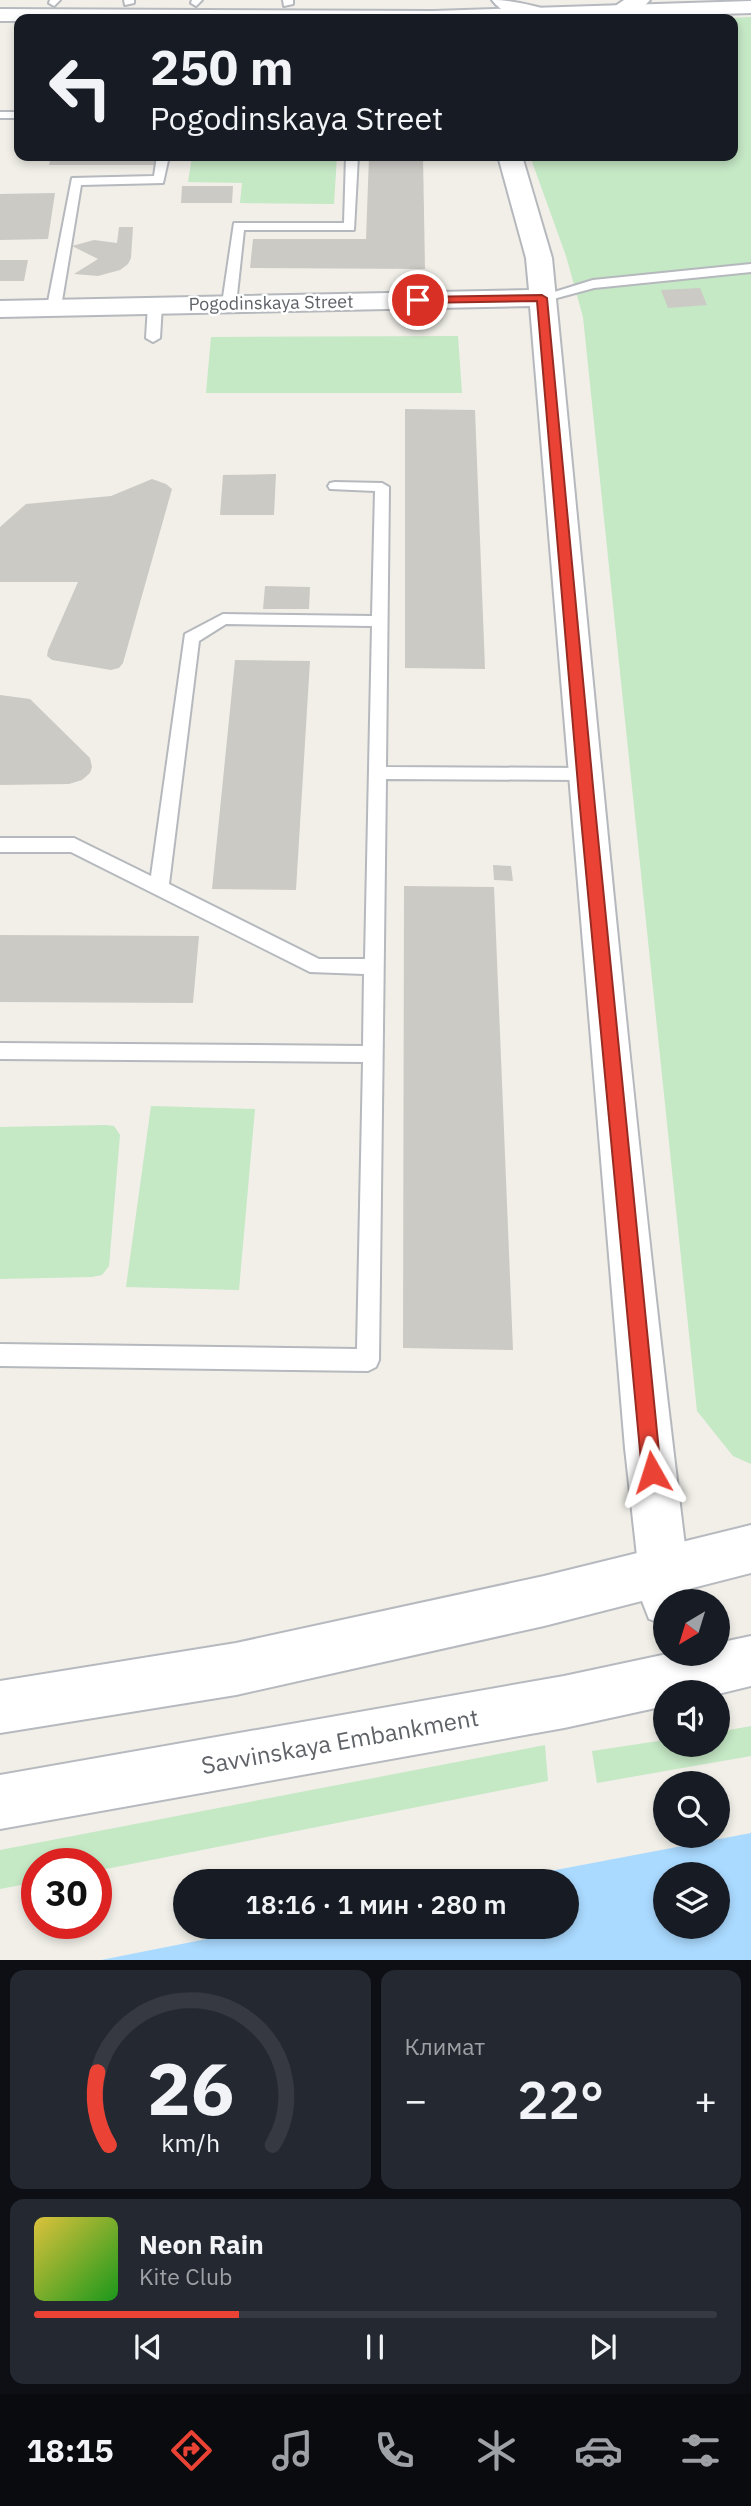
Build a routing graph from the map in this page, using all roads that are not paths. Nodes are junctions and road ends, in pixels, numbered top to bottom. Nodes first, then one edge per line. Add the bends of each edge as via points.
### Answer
1 (503, 0) edge
2 (640, 0) edge
3 (129, 2) edge
4 (288, 2) edge
5 (0, 3) edge
6 (751, 6) edge
7 (58, 9) edge
8 (189, 10) edge
9 (618, 11) junction
10 (538, 13) junction
11 (226, 14) edge
12 (486, 14) edge
13 (527, 14) edge
14 (0, 15) edge
15 (162, 161) edge
16 (352, 161) edge
17 (511, 161) edge
18 (751, 268) edge
19 (542, 298) junction
20 (229, 304) junction
21 (155, 305) junction
22 (54, 307) junction
23 (0, 309) edge
24 (153, 338) dead end
25 (335, 486) dead end
26 (380, 621) junction
27 (377, 773) junction
28 (584, 774) junction
29 (0, 845) edge
30 (159, 888) junction
31 (374, 966) junction
32 (0, 1051) edge
33 (373, 1054) junction
34 (0, 1354) edge
35 (751, 1549) edge
36 (665, 1585) edge
37 (751, 1661) edge
38 (730, 1662) edge
39 (673, 1666) edge
40 (0, 1707) edge
41 (0, 1802) edge

1 - 4 main road via 386,5
1 - 10 main road via 513,9
1 - 12 main road
2 - 9 main road
3 - 7 main road
3 - 8 main road
4 - 8 main road
5 - 7 main road
6 - 9 main road
7 - 8 main road
7 - 14 main road
8 - 11 main road
9 - 10 main road
10 - 13 main road
15 - 22 lane via 159,180 76,181
16 - 20 lane via 350,227 238,226
17 - 19 main road via 539,257
18 - 19 lane via 581,285
19 - 20 main road, Pogodinskaya Street
19 - 28 main road
20 - 21 main road, Pogodinskaya Street
21 - 22 main road, Pogodinskaya Street
21 - 24 lane
22 - 23 main road, Pogodinskaya Street
25 - 26 lane via 382,487
26 - 27 lane
26 - 30 lane via 223,619 191,638
27 - 28 lane
27 - 31 lane
28 - 36 main road
29 - 30 lane via 74,845
30 - 31 lane via 317,967
31 - 33 lane
32 - 33 lane
33 - 34 lane via 368,1360
35 - 36 main road
36 - 40 main road via 544,1601 236,1669
37 - 38 main road, Savvinskaya Embankment
39 - 41 main road, Savvinskaya Embankment via 564,1702

